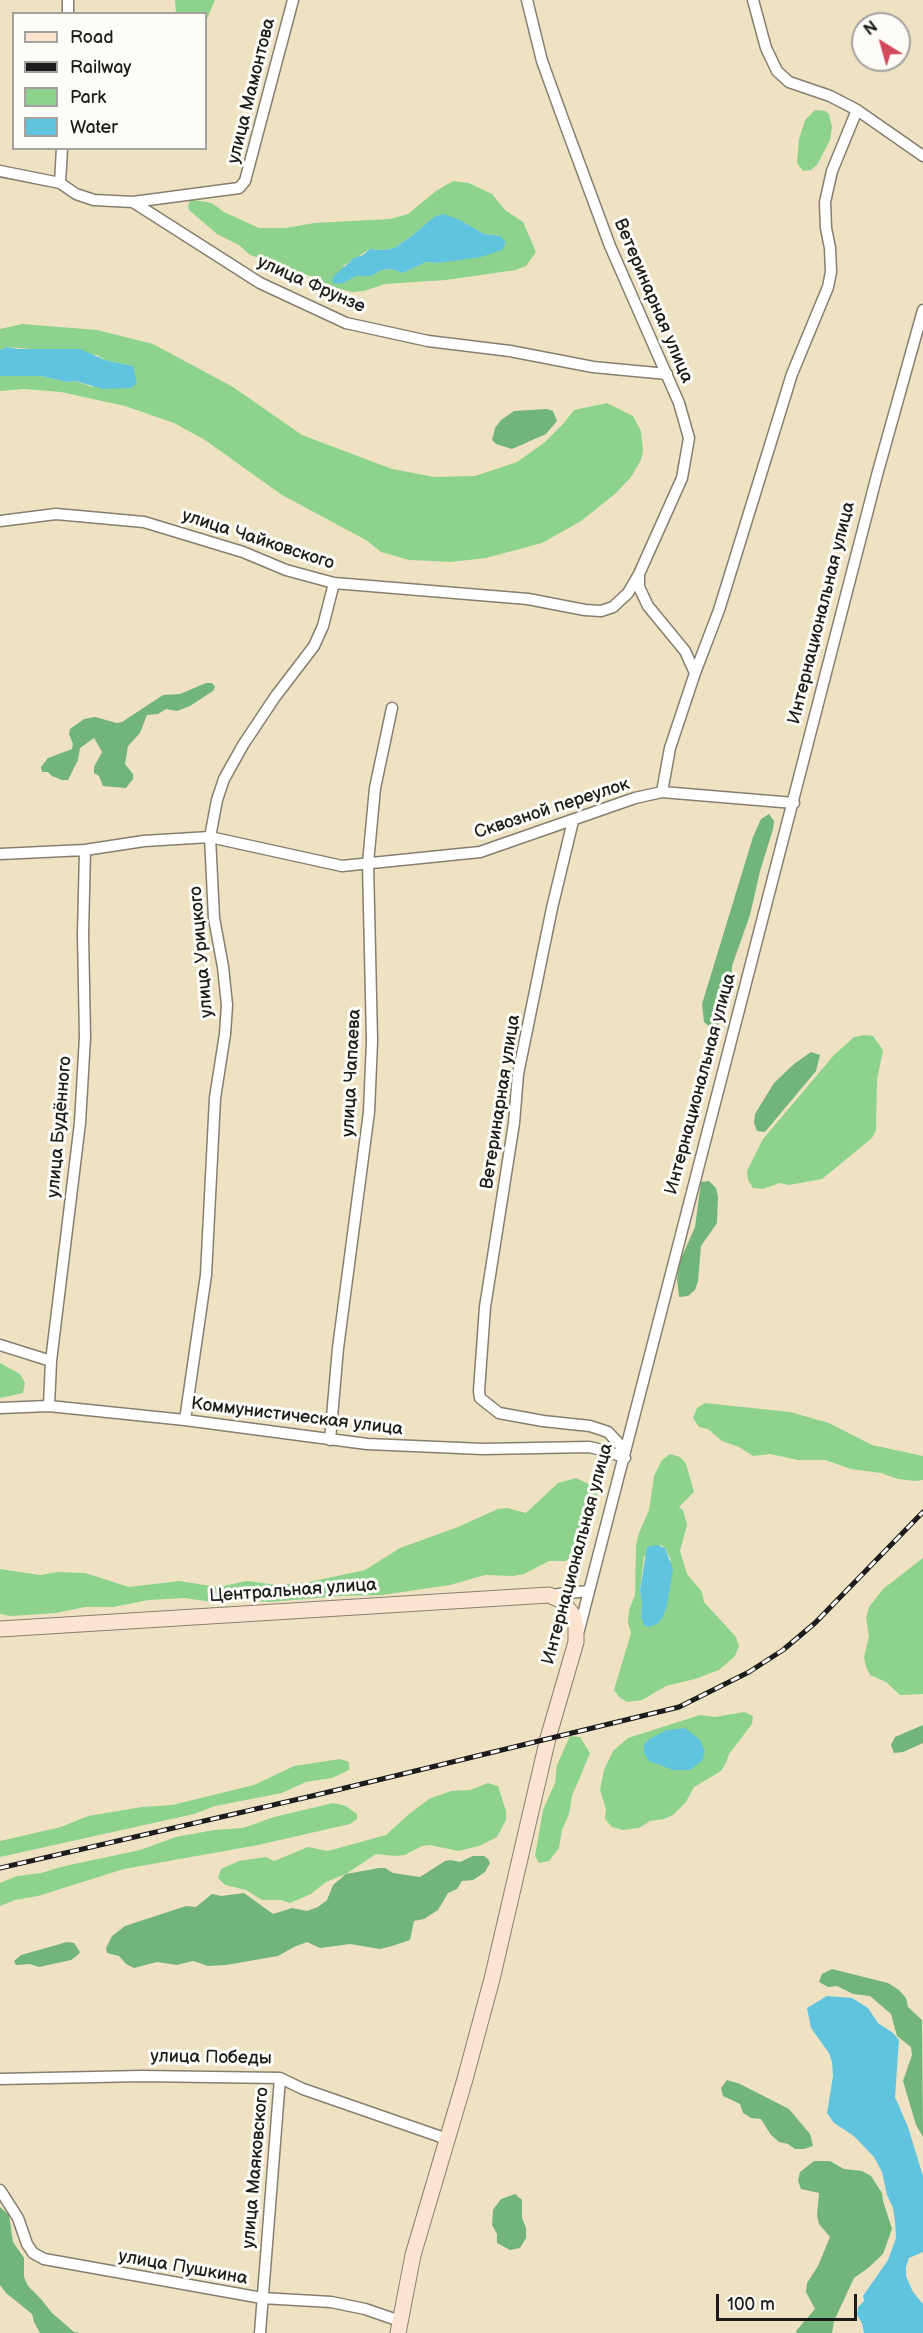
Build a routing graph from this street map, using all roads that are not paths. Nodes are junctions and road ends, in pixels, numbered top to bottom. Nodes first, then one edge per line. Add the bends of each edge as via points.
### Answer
1 (293, 0) edge
2 (527, 0) edge
3 (753, 0) edge
4 (857, 110) junction
5 (62, 150) edge
6 (923, 156) edge
7 (0, 171) edge
8 (60, 183) junction
9 (133, 202) junction
10 (923, 310) edge
11 (667, 374) junction
12 (0, 521) edge
13 (639, 574) junction
14 (334, 583) junction
15 (613, 607) joint
16 (695, 673) junction
17 (392, 708) dead end
18 (662, 792) junction
19 (794, 803) junction
20 (573, 821) junction
21 (210, 837) junction
22 (85, 850) junction
23 (0, 854) edge
24 (368, 863) junction
25 (0, 1345) edge
26 (51, 1361) junction
27 (49, 1407) junction
28 (0, 1408) edge
29 (185, 1420) junction
30 (330, 1440) junction
31 (625, 1458) junction
32 (588, 1591) junction
33 (549, 1595) junction
34 (0, 1629) edge
35 (576, 1642) junction
36 (280, 2078) junction
37 (0, 2079) edge
38 (447, 2139) junction
39 (0, 2190) edge
40 (262, 2298) junction
41 (399, 2327) edge
42 (260, 2333) edge

1 - 9 street, улица Мамонтова via 245,181 239,188
2 - 11 street, Ветеринарная улица via 542,61 598,214
3 - 4 street via 766,48 777,71 789,82 831,96
4 - 6 street
4 - 16 street via 832,171 825,202 831,272 828,287 792,374 719,610
5 - 8 street
7 - 8 street, улица Фрунзе
8 - 9 street, улица Фрунзе via 94,200
9 - 11 street, улица Фрунзе via 260,284 346,322 428,341 593,367
10 - 19 street, Интернациональная улица
11 - 13 street, Ветеринарная улица via 686,422 688,448 682,478
12 - 14 street, улица Чайковского via 56,514 144,522
13 - 15 street, Ветеринарная улица
13 - 16 street via 643,597 685,651
14 - 15 street, улица Чайковского via 528,599 585,610
14 - 21 street, улица Урицкого via 314,646 275,697 224,779
16 - 18 street via 670,748
17 - 24 street, улица Чапаева via 375,788
18 - 19 street, Сквозной переулок
18 - 20 street, Сквозной переулок
19 - 31 street, Интернациональная улица
20 - 24 street, Сквозной переулок via 480,852
20 - 31 street, Ветеринарная улица via 518,1074 485,1307 479,1391 480,1398 499,1413 608,1432
21 - 22 street, Сквозной переулок
21 - 24 street, Сквозной переулок via 342,866
21 - 29 street, улица Урицкого via 214,918 227,1005 215,1098 206,1275
22 - 23 street, Сквозной переулок
22 - 26 street, улица Будённого via 85,1037 80,1123
24 - 30 street, улица Чапаева via 372,1041 369,1112
25 - 26 street
26 - 27 street, улица Будённого
27 - 28 street, Коммунистическая улица
27 - 29 street, Коммунистическая улица
29 - 30 street, Коммунистическая улица
30 - 31 street, Коммунистическая улица via 406,1447 589,1447
31 - 32 street, Интернациональная улица
32 - 33 street, Центральная улица
32 - 35 street, Интернациональная улица
33 - 34 street, Центральная улица
33 - 35 street via 570,1609 576,1625
35 - 38 street, Интернациональная улица via 549,1733 492,1979
36 - 37 street, улица Победы
36 - 38 street, улица Победы
36 - 40 street, улица Маяковского
38 - 41 street via 413,2255
39 - 40 street, улица Пушкина via 18,2218 27,2244 44,2259
40 - 41 street, улица Пушкина via 331,2302 364,2309
40 - 42 street, улица Маяковского

